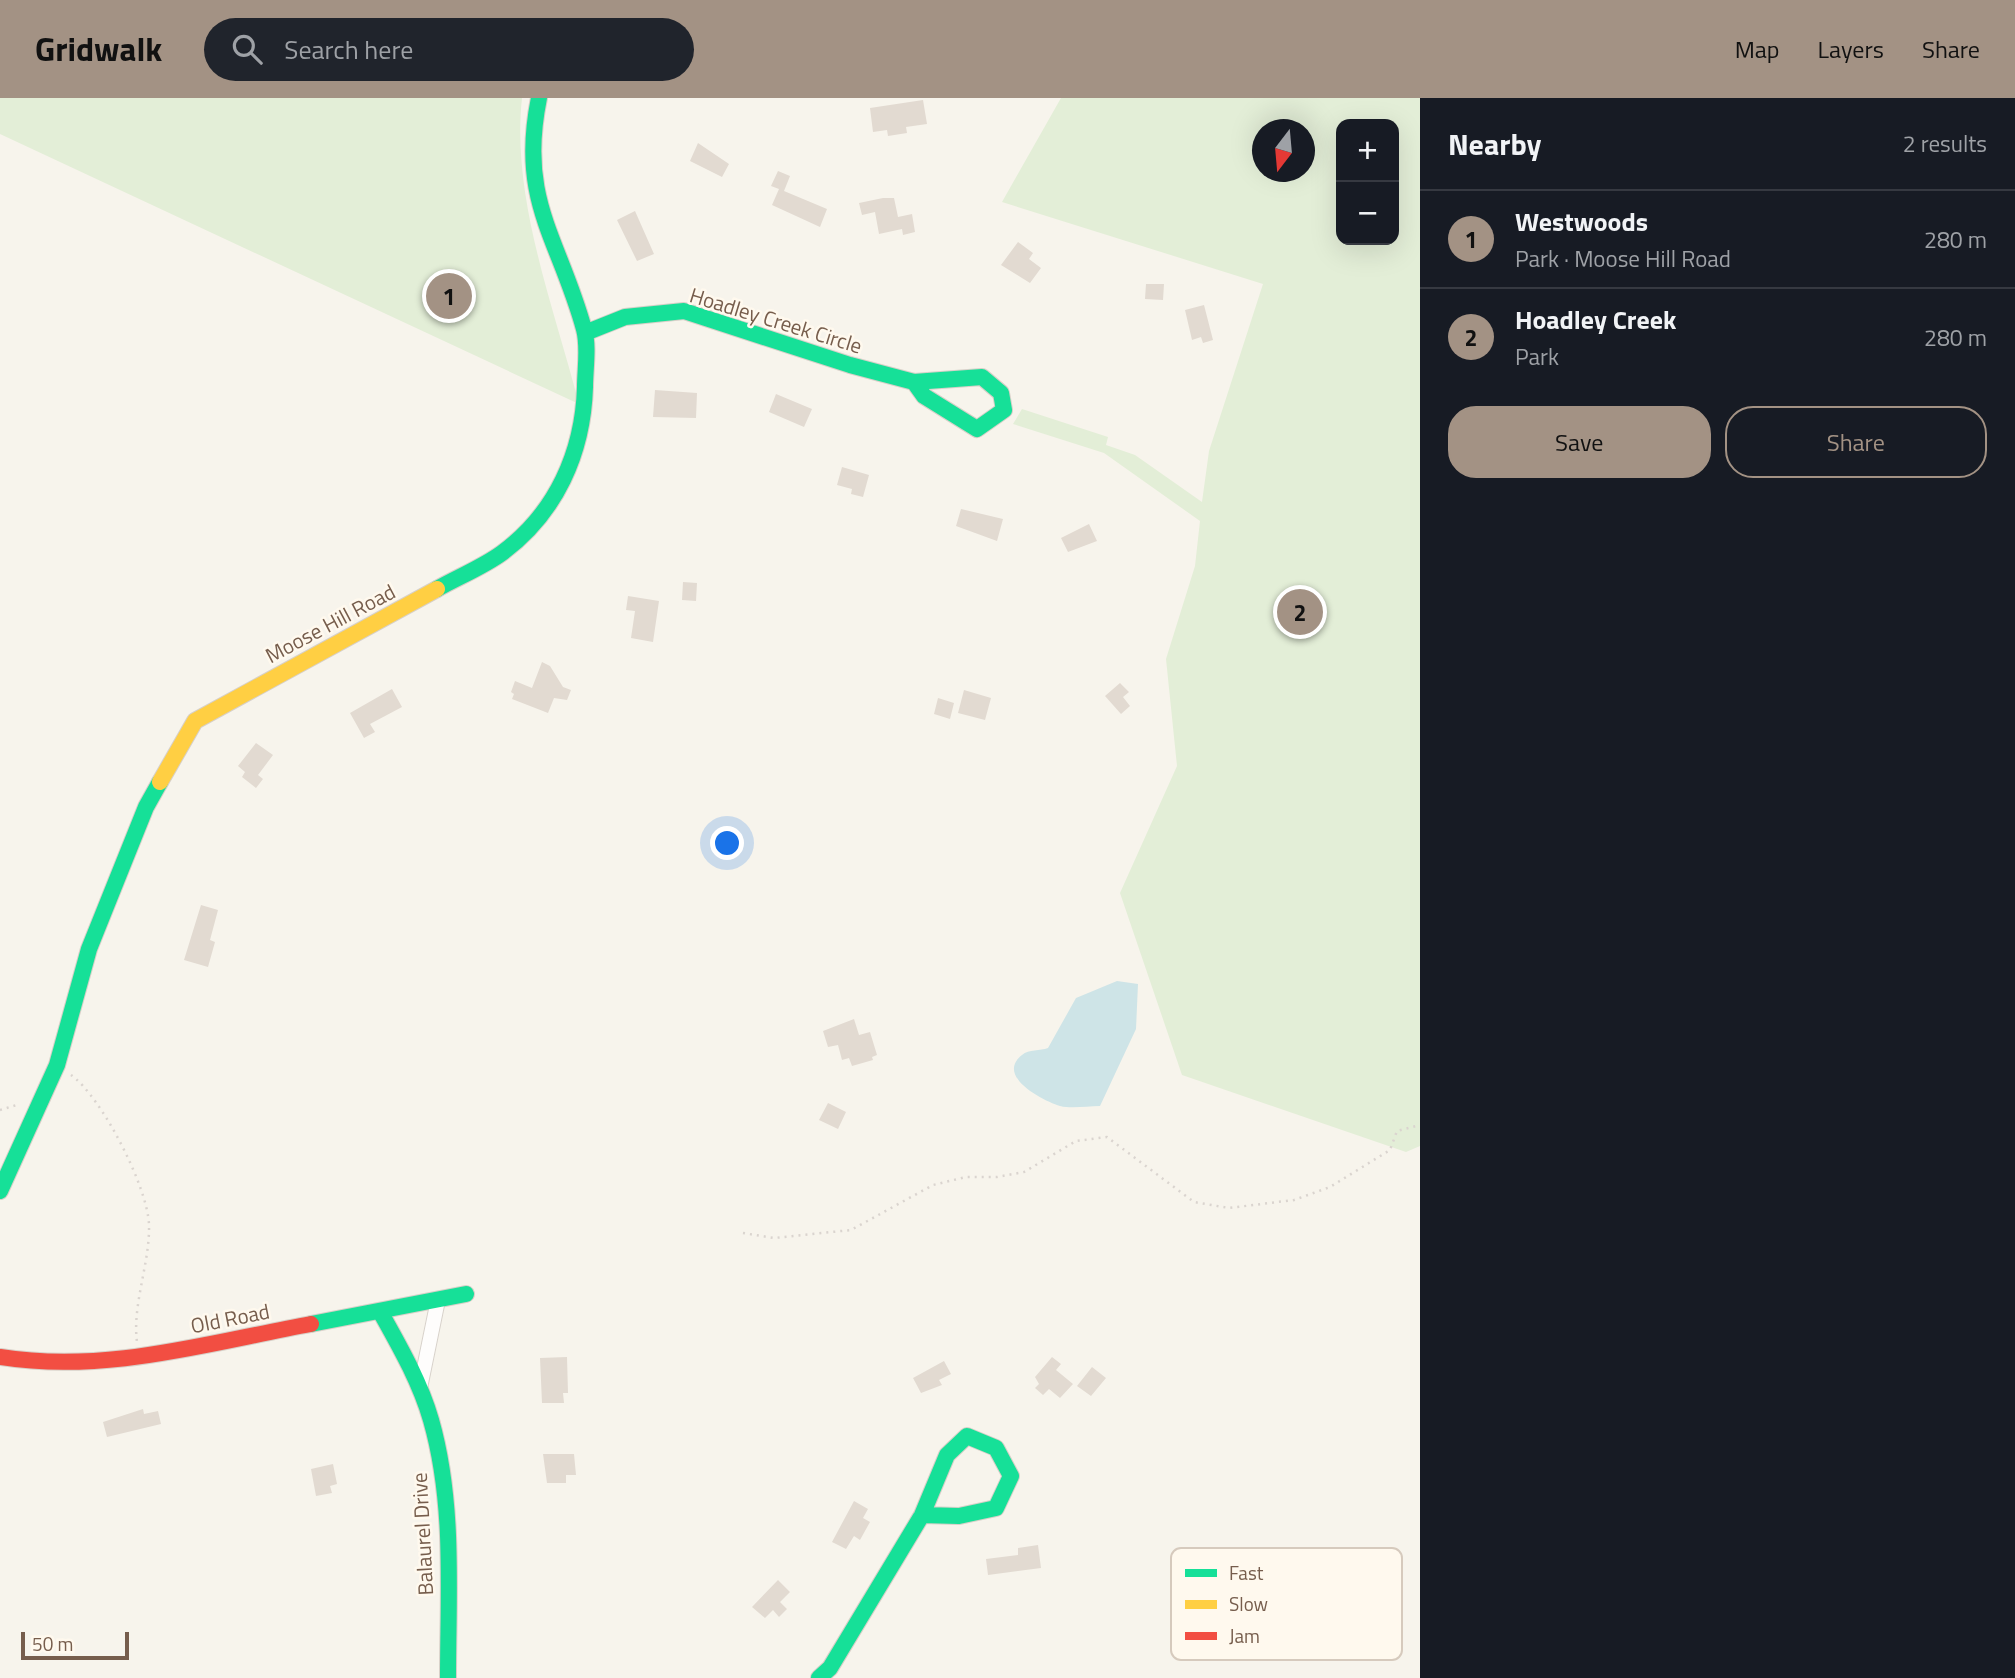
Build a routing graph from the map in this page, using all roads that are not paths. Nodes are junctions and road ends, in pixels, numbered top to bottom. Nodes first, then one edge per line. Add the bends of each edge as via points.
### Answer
1 (539, 98) edge
2 (585, 333) junction
3 (914, 382) junction
4 (0, 1191) edge
5 (466, 1294) dead end
6 (438, 1300) junction
7 (381, 1313) junction
8 (0, 1357) edge
9 (420, 1391) junction
10 (922, 1514) junction
11 (448, 1678) edge
12 (818, 1678) edge

1 - 2 street, Moose Hill Road via 533,127 534,184
2 - 3 street, Hoadley Creek Circle via 625,317 684,311
2 - 4 street, Moose Hill Road via 586,408 581,436 563,484 522,538 478,569 195,721 146,807 89,949 57,1065
3 - 3 street, Hoadley Creek Circle via 982,377 1001,393 1004,410 976,429 924,396
5 - 6 street, Old Road
6 - 7 street, Old Road
6 - 9 street
7 - 8 street, Old Road via 74,1366
7 - 9 street, Balaurel Drive
9 - 11 street, Balaurel Drive via 431,1422 445,1496
10 - 10 street via 947,1455 968,1436 996,1448 1011,1476 996,1508 959,1516
10 - 12 street via 830,1668

